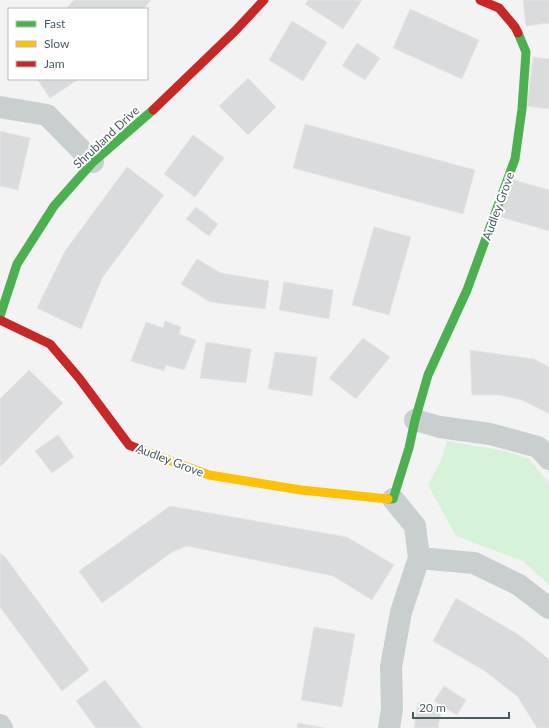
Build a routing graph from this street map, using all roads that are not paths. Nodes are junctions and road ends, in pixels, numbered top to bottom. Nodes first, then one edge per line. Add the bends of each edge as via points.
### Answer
1 (264, 0) edge
2 (480, 0) edge
3 (0, 107) edge
4 (93, 162) junction
5 (0, 316) edge
6 (0, 320) edge
7 (415, 420) junction
8 (549, 459) edge
9 (393, 499) junction
10 (419, 558) junction
11 (549, 608) edge
12 (0, 725) edge
13 (2, 728) edge
14 (389, 728) edge

1 - 4 street, Shrubland Drive via 161,103
2 - 7 street, Audley Grove via 499,8 515,27 526,52 515,159 467,290 428,375
3 - 4 street via 47,115
4 - 5 street, Shrubland Drive via 54,206 17,264
6 - 9 street, Audley Grove via 50,344 129,445 209,475 302,490
7 - 8 street via 440,427 490,434 538,447
7 - 9 street, Audley Grove
9 - 10 street via 415,526
10 - 11 street via 474,563 519,585
10 - 14 street via 401,612 391,667 392,709
12 - 13 street

